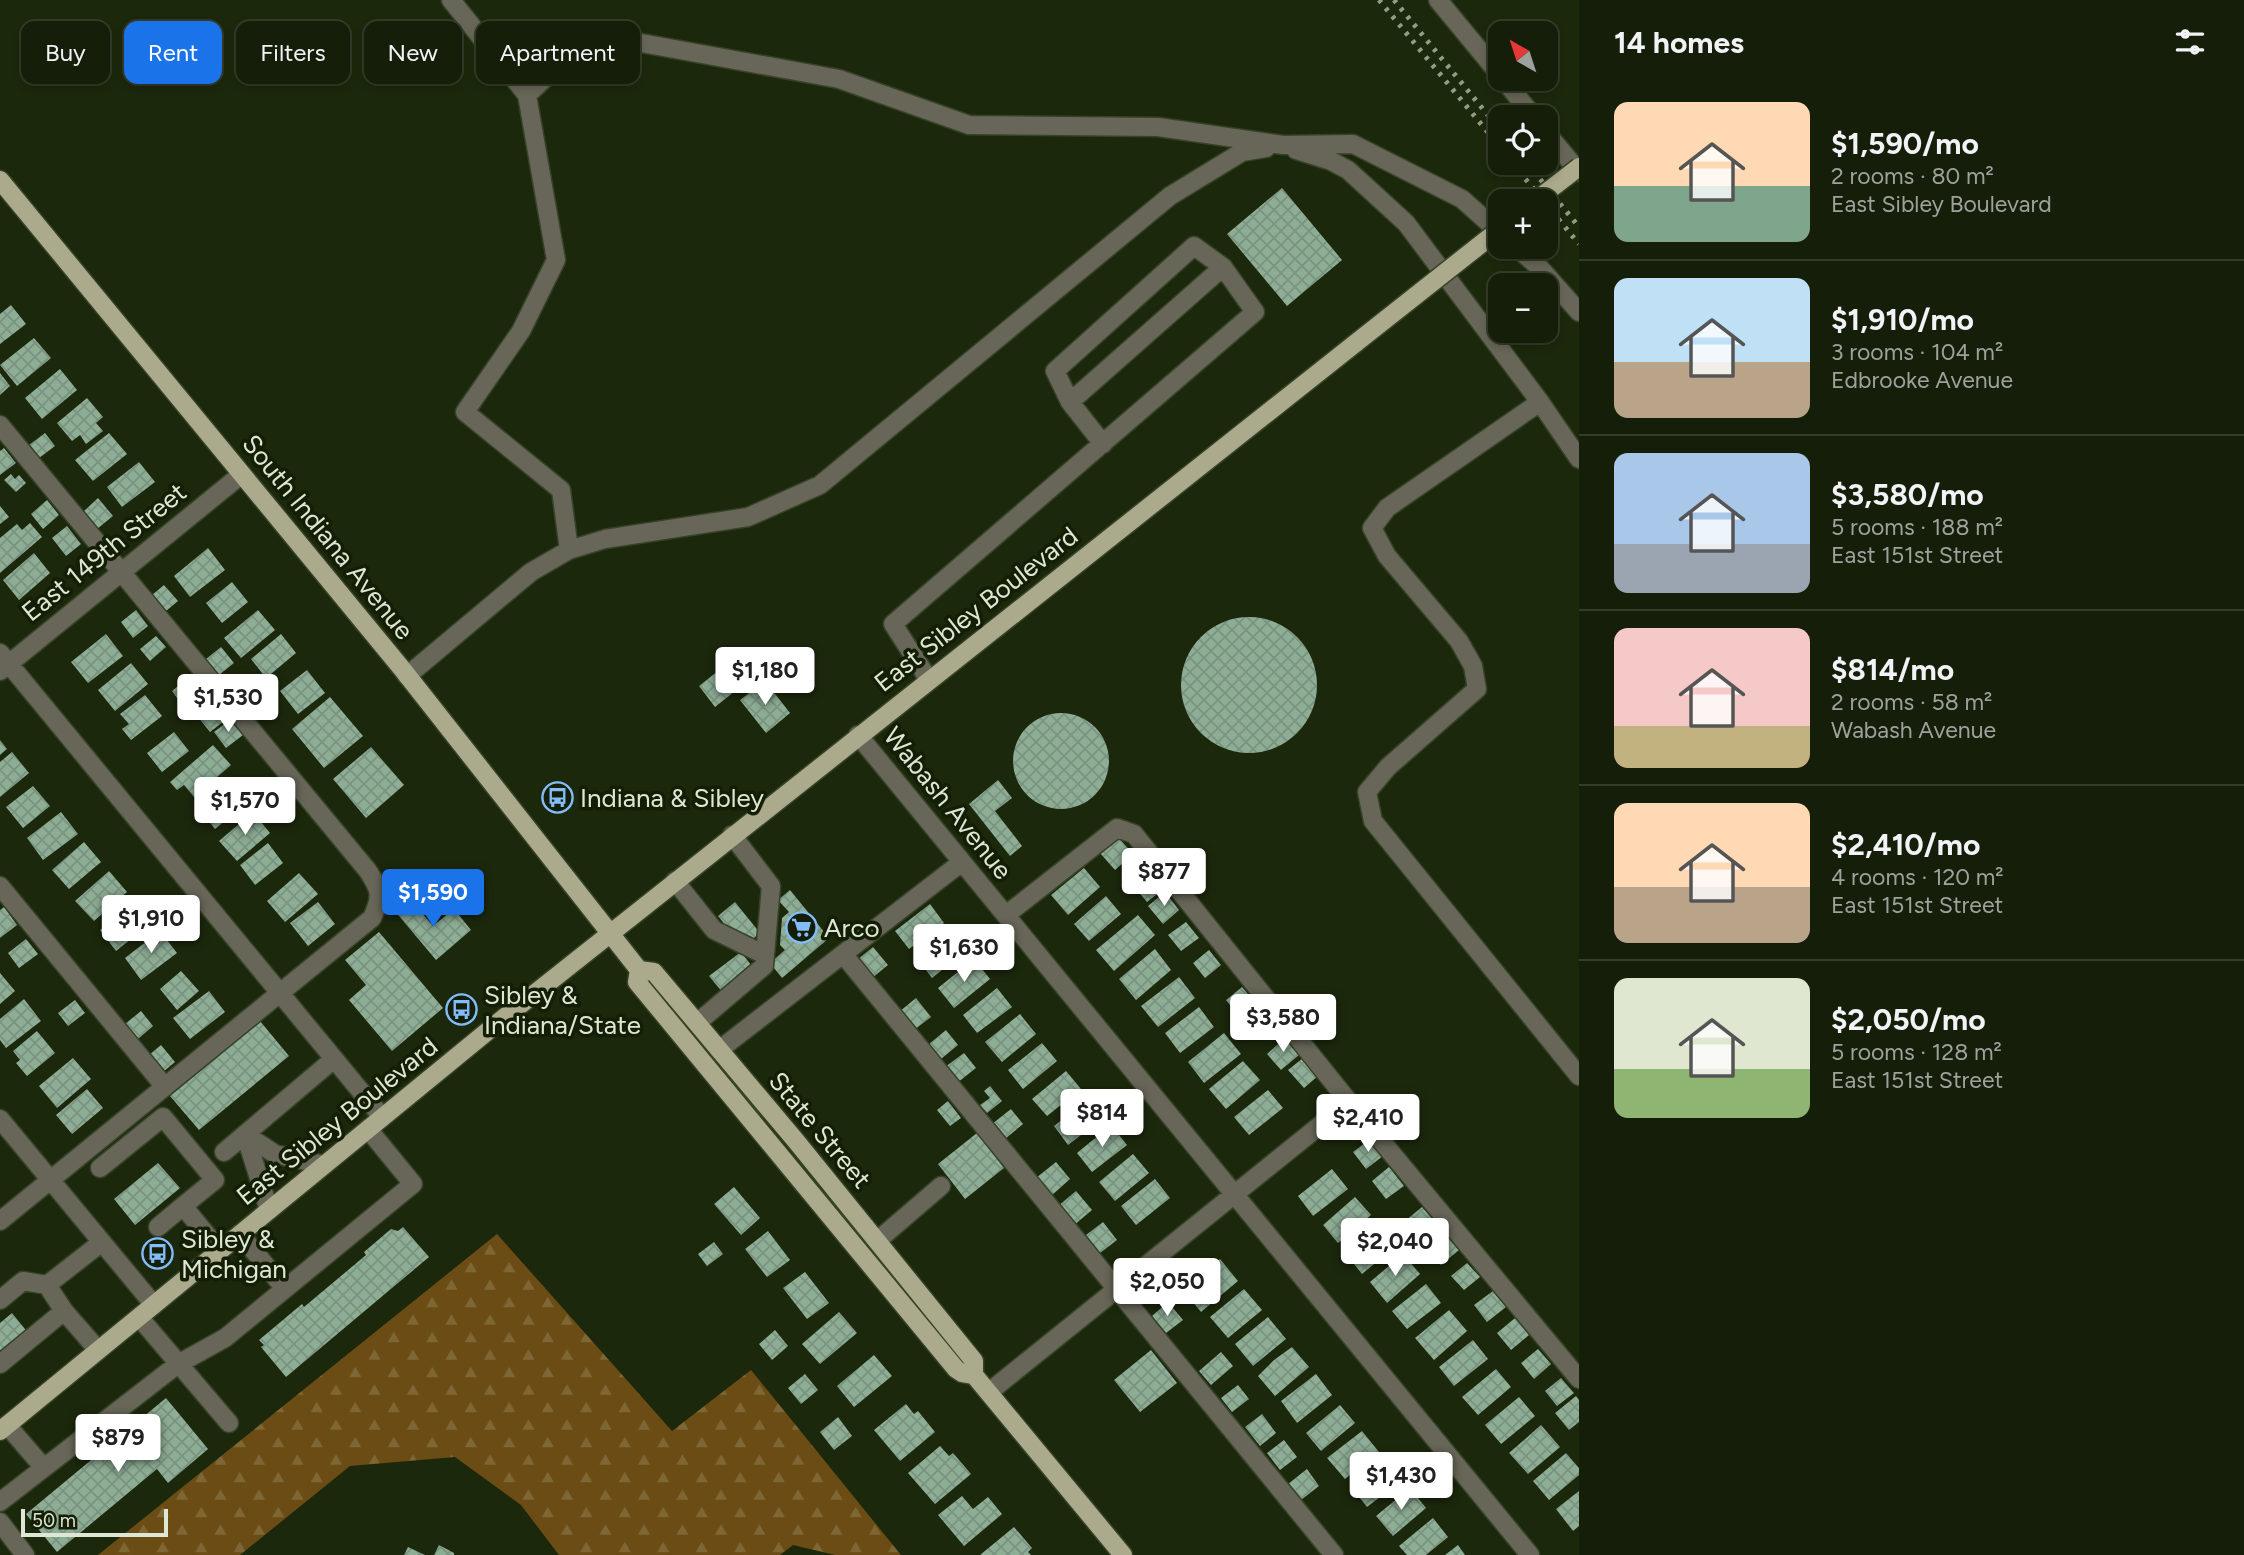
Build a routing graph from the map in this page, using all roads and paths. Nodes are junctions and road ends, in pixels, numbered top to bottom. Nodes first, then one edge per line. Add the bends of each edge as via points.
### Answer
1 (451, 0) edge
2 (1438, 0) edge
3 (1488, 61) edge
4 (1513, 91) edge
5 (527, 95) junction
6 (1524, 105) edge
7 (1283, 145) junction
8 (1558, 146) edge
9 (1579, 169) edge
10 (0, 180) edge
11 (1552, 189) edge
12 (1488, 221) edge
13 (1488, 240) edge
14 (1530, 259) edge
15 (1223, 267) junction
16 (1579, 312) edge
17 (1070, 402) junction
18 (1540, 402) junction
19 (0, 425) edge
20 (1103, 444) junction
21 (1579, 459) edge
22 (242, 474) junction
23 (569, 550) junction
24 (121, 573) junction
25 (3, 663) edge
26 (407, 676) junction
27 (929, 680) junction
28 (858, 735) junction
29 (732, 835) junction
30 (962, 862) junction
31 (675, 881) junction
32 (0, 886) edge
33 (1006, 915) junction
34 (611, 932) junction
35 (843, 954) junction
36 (765, 955) junction
37 (638, 976) junction
38 (280, 993) junction
39 (697, 1023) junction
40 (719, 1050) junction
41 (334, 1059) junction
42 (1579, 1076) edge
43 (165, 1087) junction
44 (1349, 1102) junction
45 (382, 1117) junction
46 (0, 1119) edge
47 (368, 1129) junction
48 (245, 1134) junction
49 (224, 1152) dead end
50 (324, 1165) junction
51 (100, 1168) dead end
52 (51, 1180) junction
53 (941, 1186) dead end
54 (1236, 1194) junction
55 (183, 1206) junction
56 (269, 1210) junction
57 (0, 1221) edge
58 (158, 1227) dead end
59 (240, 1234) junction
60 (877, 1241) junction
61 (102, 1242) junction
62 (220, 1251) junction
63 (47, 1285) junction
64 (285, 1289) junction
65 (1116, 1290) junction
66 (0, 1300) edge
67 (154, 1305) junction
68 (64, 1311) junction
69 (139, 1317) junction
70 (98, 1350) junction
71 (0, 1364) edge
72 (178, 1364) junction
73 (974, 1375) junction
74 (1579, 1379) edge
75 (989, 1392) junction
76 (229, 1423) dead end
77 (4, 1428) edge
78 (44, 1468) junction
79 (0, 1502) edge
80 (0, 1522) edge
81 (25, 1555) edge
82 (1123, 1555) edge
83 (1334, 1555) edge
84 (1530, 1555) edge

1 - 5 street
2 - 3 street
4 - 6 street
5 - 7 street via 592,34 839,79 969,125 1158,127
5 - 23 street via 555,260 521,331 465,412 561,490
7 - 12 street via 1353,144 1462,199
7 - 18 street via 1348,170 1406,223
7 - 23 street via 1242,152 1170,196 820,485 748,517 606,538
8 - 9 street
9 - 11 main road, bridge
10 - 22 main road, South Indiana Avenue
13 - 27 main road, East Sibley Boulevard, bridge
14 - 16 street
15 - 17 street
15 - 17 street via 1194,246 1055,371
15 - 20 street via 1255,312
17 - 20 street
18 - 21 street
18 - 42 street via 1387,508 1372,528 1387,556 1459,641 1473,666 1477,690 1388,767 1367,792 1373,821
19 - 24 street
20 - 27 street via 893,624
22 - 24 street, East 149th Street
22 - 26 main road, South Indiana Avenue
23 - 26 street via 530,572
24 - 25 street, East 149th Street
24 - 38 street via 379,887 372,918
25 - 38 street
26 - 34 main road, South Indiana Avenue
27 - 28 main road, East Sibley Boulevard
28 - 29 main road, East Sibley Boulevard
28 - 30 street, Wabash Avenue
29 - 31 main road, East Sibley Boulevard
29 - 36 street via 771,886
30 - 33 street, Wabash Avenue
30 - 35 street
31 - 34 main road, East Sibley Boulevard
31 - 36 street via 714,930
32 - 43 street
33 - 44 street via 1117,828 1135,834
33 - 54 street, Wabash Avenue
34 - 37 main road, State Street
34 - 45 main road, East Sibley Boulevard
35 - 40 street
35 - 65 street
36 - 39 street via 764,966
37 - 39 main road, State Street via 654,972
37 - 73 main road, State Street via 956,1369
38 - 41 street
38 - 43 street
39 - 40 main road, State Street
40 - 60 main road, State Street
41 - 45 street
41 - 48 street
43 - 52 street
44 - 54 street
44 - 74 street
45 - 47 main road, East Sibley Boulevard
46 - 52 street
47 - 50 main road, East Sibley Boulevard
47 - 64 street via 413,1184
48 - 49 street
48 - 50 street via 275,1154
48 - 56 street
50 - 56 main road, East Sibley Boulevard
51 - 55 street via 163,1116 215,1180
52 - 57 street
52 - 61 street
53 - 60 street
54 - 65 street
54 - 84 street, Wabash Avenue
55 - 58 street
55 - 62 street
56 - 59 main road, East Sibley Boulevard
59 - 62 main road, East Sibley Boulevard
59 - 64 street
60 - 73 main road, State Street via 974,1361
61 - 63 street
61 - 67 street
62 - 67 main road, East Sibley Boulevard
63 - 66 street via 23,1281
63 - 68 street
64 - 72 street via 225,1338
65 - 75 street
65 - 83 street
67 - 69 main road, East Sibley Boulevard
68 - 70 street
68 - 71 street
69 - 70 main road, East Sibley Boulevard
69 - 72 street
70 - 77 main road, East Sibley Boulevard
72 - 76 street
72 - 78 street
73 - 75 main road, State Street
75 - 82 main road, State Street
77 - 78 street
78 - 79 street
80 - 81 street

